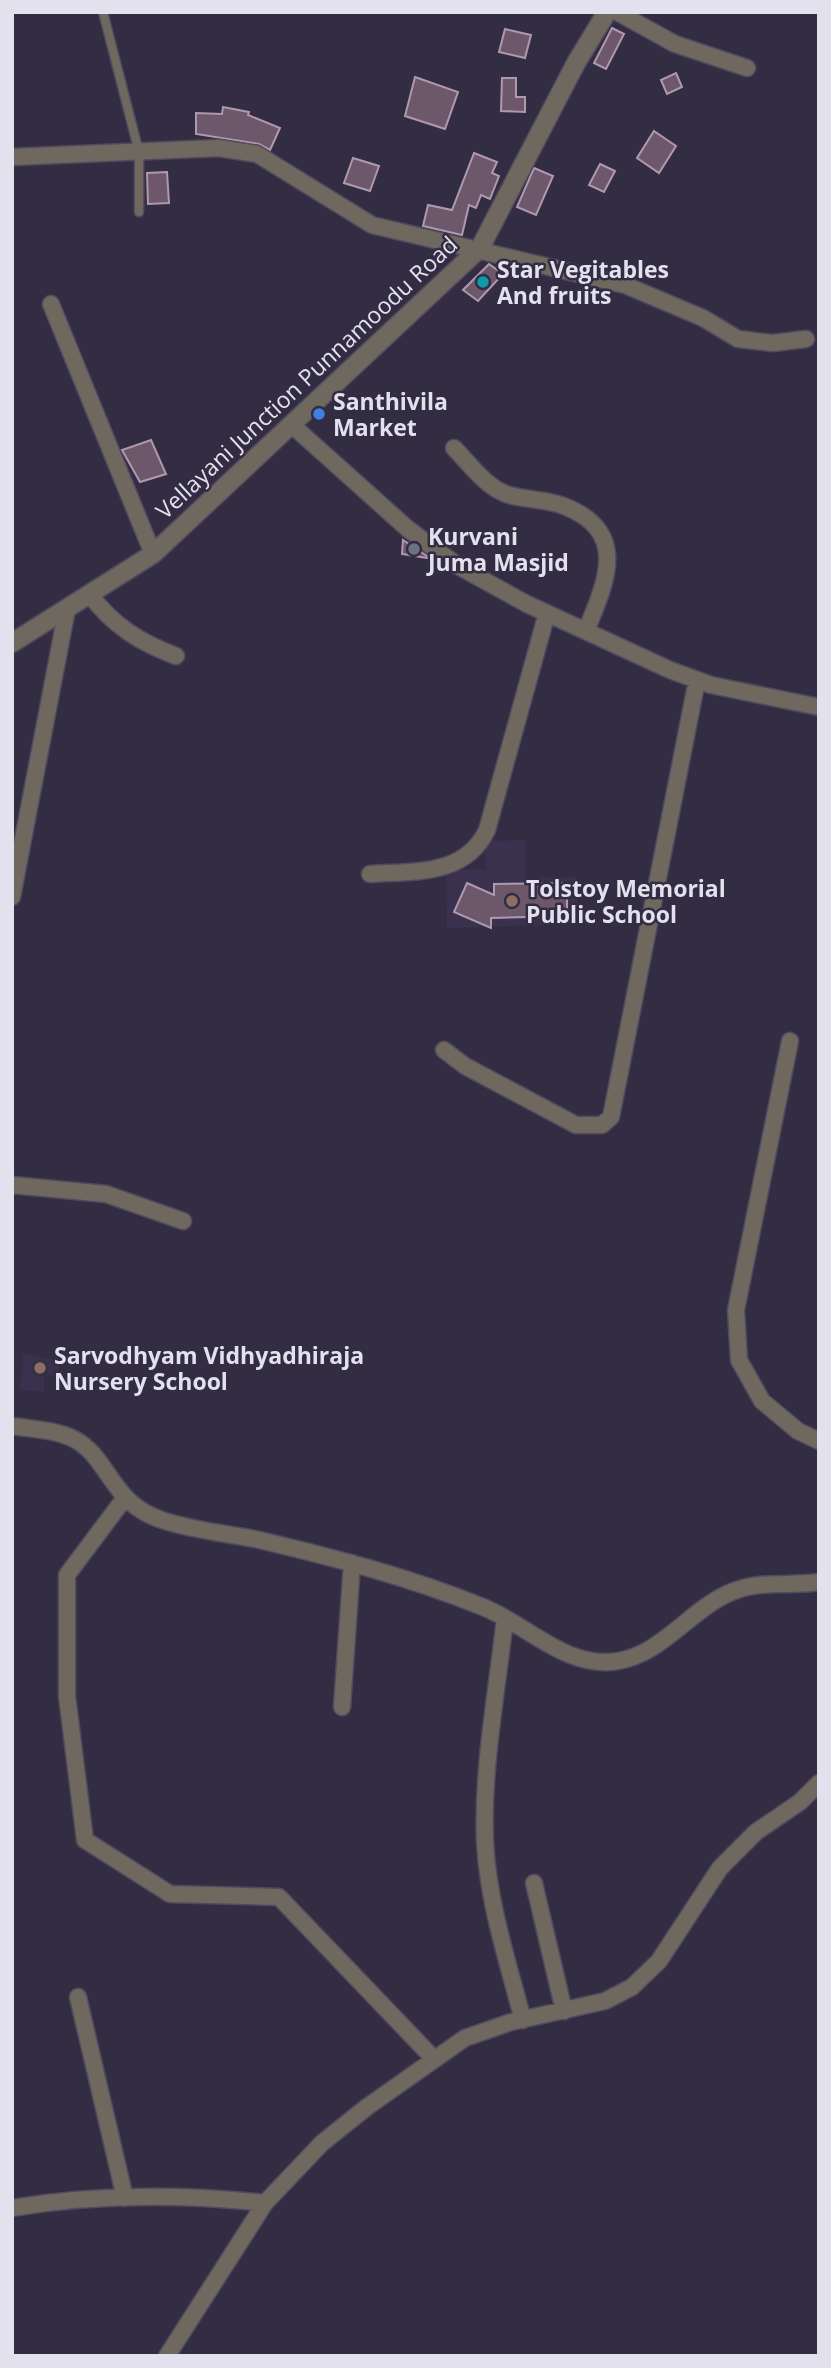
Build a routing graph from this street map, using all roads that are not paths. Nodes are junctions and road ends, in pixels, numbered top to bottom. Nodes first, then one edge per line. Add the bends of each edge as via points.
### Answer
1 (103, 12) edge
2 (607, 12) edge
3 (617, 12) edge
4 (747, 68) dead end
5 (139, 152) junction
6 (12, 157) edge
7 (139, 212) dead end
8 (480, 248) junction
9 (51, 304) dead end
10 (806, 339) dead end
11 (293, 426) junction
12 (454, 448) dead end
13 (153, 554) junction
14 (90, 594) junction
15 (67, 609) junction
16 (547, 613) junction
17 (586, 631) junction
18 (12, 643) edge
19 (176, 656) dead end
20 (698, 680) junction
21 (819, 707) edge
22 (370, 874) dead end
23 (12, 897) edge
24 (790, 1041) dead end
25 (444, 1050) dead end
26 (12, 1185) edge
27 (183, 1221) dead end
28 (12, 1426) edge
29 (819, 1441) edge
30 (124, 1499) junction
31 (352, 1563) junction
32 (819, 1582) edge
33 (505, 1618) junction
34 (342, 1707) dead end
35 (819, 1783) edge
36 (534, 1884) dead end
37 (78, 1997) dead end
38 (564, 2011) junction
39 (523, 2020) junction
40 (434, 2059) junction
41 (125, 2198) junction
42 (265, 2203) junction
43 (12, 2208) edge
44 (167, 2356) edge

1 - 5 lane
2 - 8 street, Vellayani Junction Punnamoodu Road
3 - 4 street via 676,44
5 - 6 street
5 - 7 lane
5 - 8 street via 219,148 257,153 372,225
8 - 10 street via 625,285 703,318 738,339 773,343
8 - 11 street, Vellayani Junction Punnamoodu Road
9 - 13 street
11 - 13 street, Vellayani Junction Punnamoodu Road
11 - 16 street via 458,566
12 - 17 street via 490,485 507,494 564,506 600,532 608,551 609,572
13 - 14 street, Vellayani Junction Punnamoodu Road
14 - 15 street, Vellayani Junction Punnamoodu Road
14 - 19 street via 125,632
15 - 18 street, Vellayani Junction Punnamoodu Road
15 - 23 street
16 - 17 street
16 - 22 street via 480,846 453,865
17 - 20 street
20 - 21 street
20 - 25 street via 611,1117 602,1125 576,1125 465,1066
24 - 29 street via 736,1310 739,1360 761,1401 798,1431
26 - 27 street via 106,1194
28 - 30 street via 74,1438
30 - 31 street via 161,1520
30 - 40 street via 67,1575 67,1696 85,1840 170,1894 279,1897
31 - 33 street via 423,1584
31 - 34 street
32 - 33 street via 741,1588 712,1602 641,1653 617,1661 557,1649
33 - 39 street via 484,1803 485,1845
35 - 38 street via 756,1832 720,1868 659,1961 632,1987 605,2001
36 - 38 street
37 - 41 street
38 - 39 street
39 - 40 street via 465,2038
40 - 42 street via 323,2143
41 - 42 street via 226,2198
41 - 43 street via 58,2200
42 - 44 street

